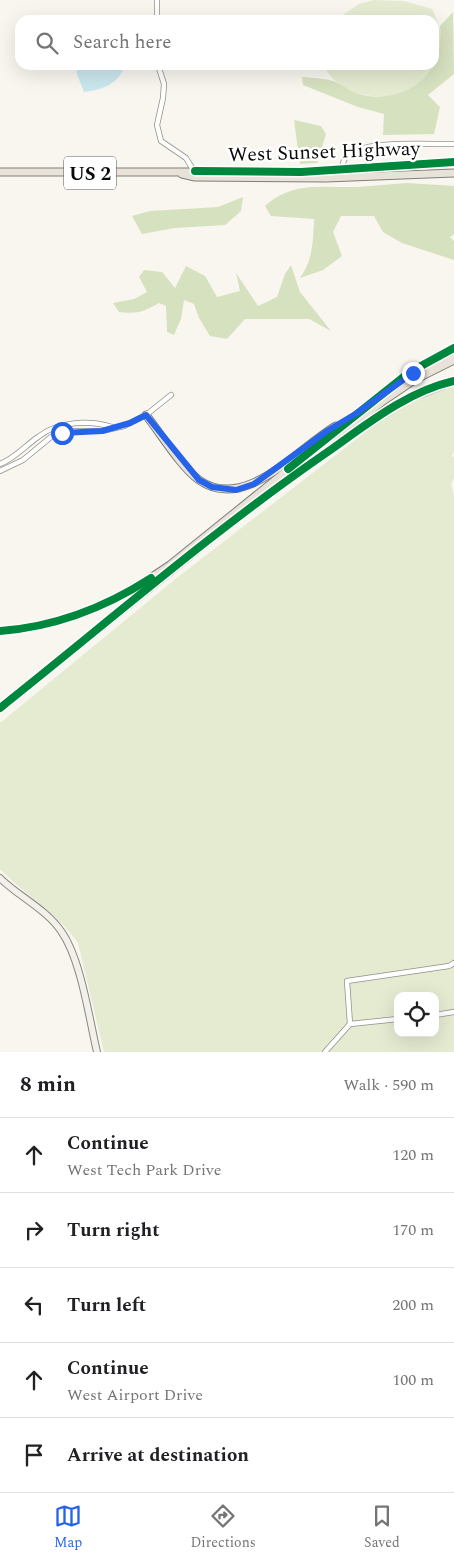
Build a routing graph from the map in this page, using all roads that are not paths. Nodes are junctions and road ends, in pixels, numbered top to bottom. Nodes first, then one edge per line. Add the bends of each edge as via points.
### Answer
1 (157, 0) edge
2 (157, 15) edge
3 (160, 70) edge
4 (454, 144) edge
5 (454, 162) edge
6 (0, 172) edge
7 (454, 173) edge
8 (195, 174) junction
9 (342, 174) junction
10 (454, 348) edge
11 (454, 353) edge
12 (454, 360) edge
13 (454, 381) edge
14 (394, 385) junction
15 (171, 395) dead end
16 (357, 413) junction
17 (146, 415) junction
18 (55, 427) junction
19 (114, 427) junction
20 (58, 434) junction
21 (2, 463) edge
22 (8, 469) junction
23 (0, 472) edge
24 (283, 481) junction
25 (0, 632) edge
26 (0, 708) edge
27 (0, 878) edge
28 (454, 963) edge
29 (454, 1012) edge
30 (439, 1014) edge
31 (394, 1019) edge
32 (350, 1024) junction
33 (97, 1052) edge
34 (325, 1052) edge

1 - 2 street
3 - 8 street via 164,84 157,125 161,140 186,158
4 - 9 street via 359,149 347,156
5 - 9 main road, West Sunset Highway / US 2
6 - 8 main road, West Sunset Highway / US 2
7 - 9 main road, West Sunset Highway / US 2
8 - 9 main road, West Sunset Highway / US 2
10 - 14 main road via 410,372
11 - 14 main road
12 - 24 main road via 391,395
13 - 24 main road via 388,409
14 - 16 main road
15 - 17 street
16 - 17 main road via 254,484 236,490 212,487 199,480
16 - 25 main road via 170,565 134,589 69,618
17 - 19 street
18 - 19 street via 75,423
18 - 20 street
18 - 21 street
19 - 20 street
20 - 22 street
21 - 22 street
22 - 23 street
24 - 26 main road
27 - 33 main road via 50,919 68,942
28 - 32 street via 347,981
29 - 30 street
31 - 32 street
32 - 34 street

